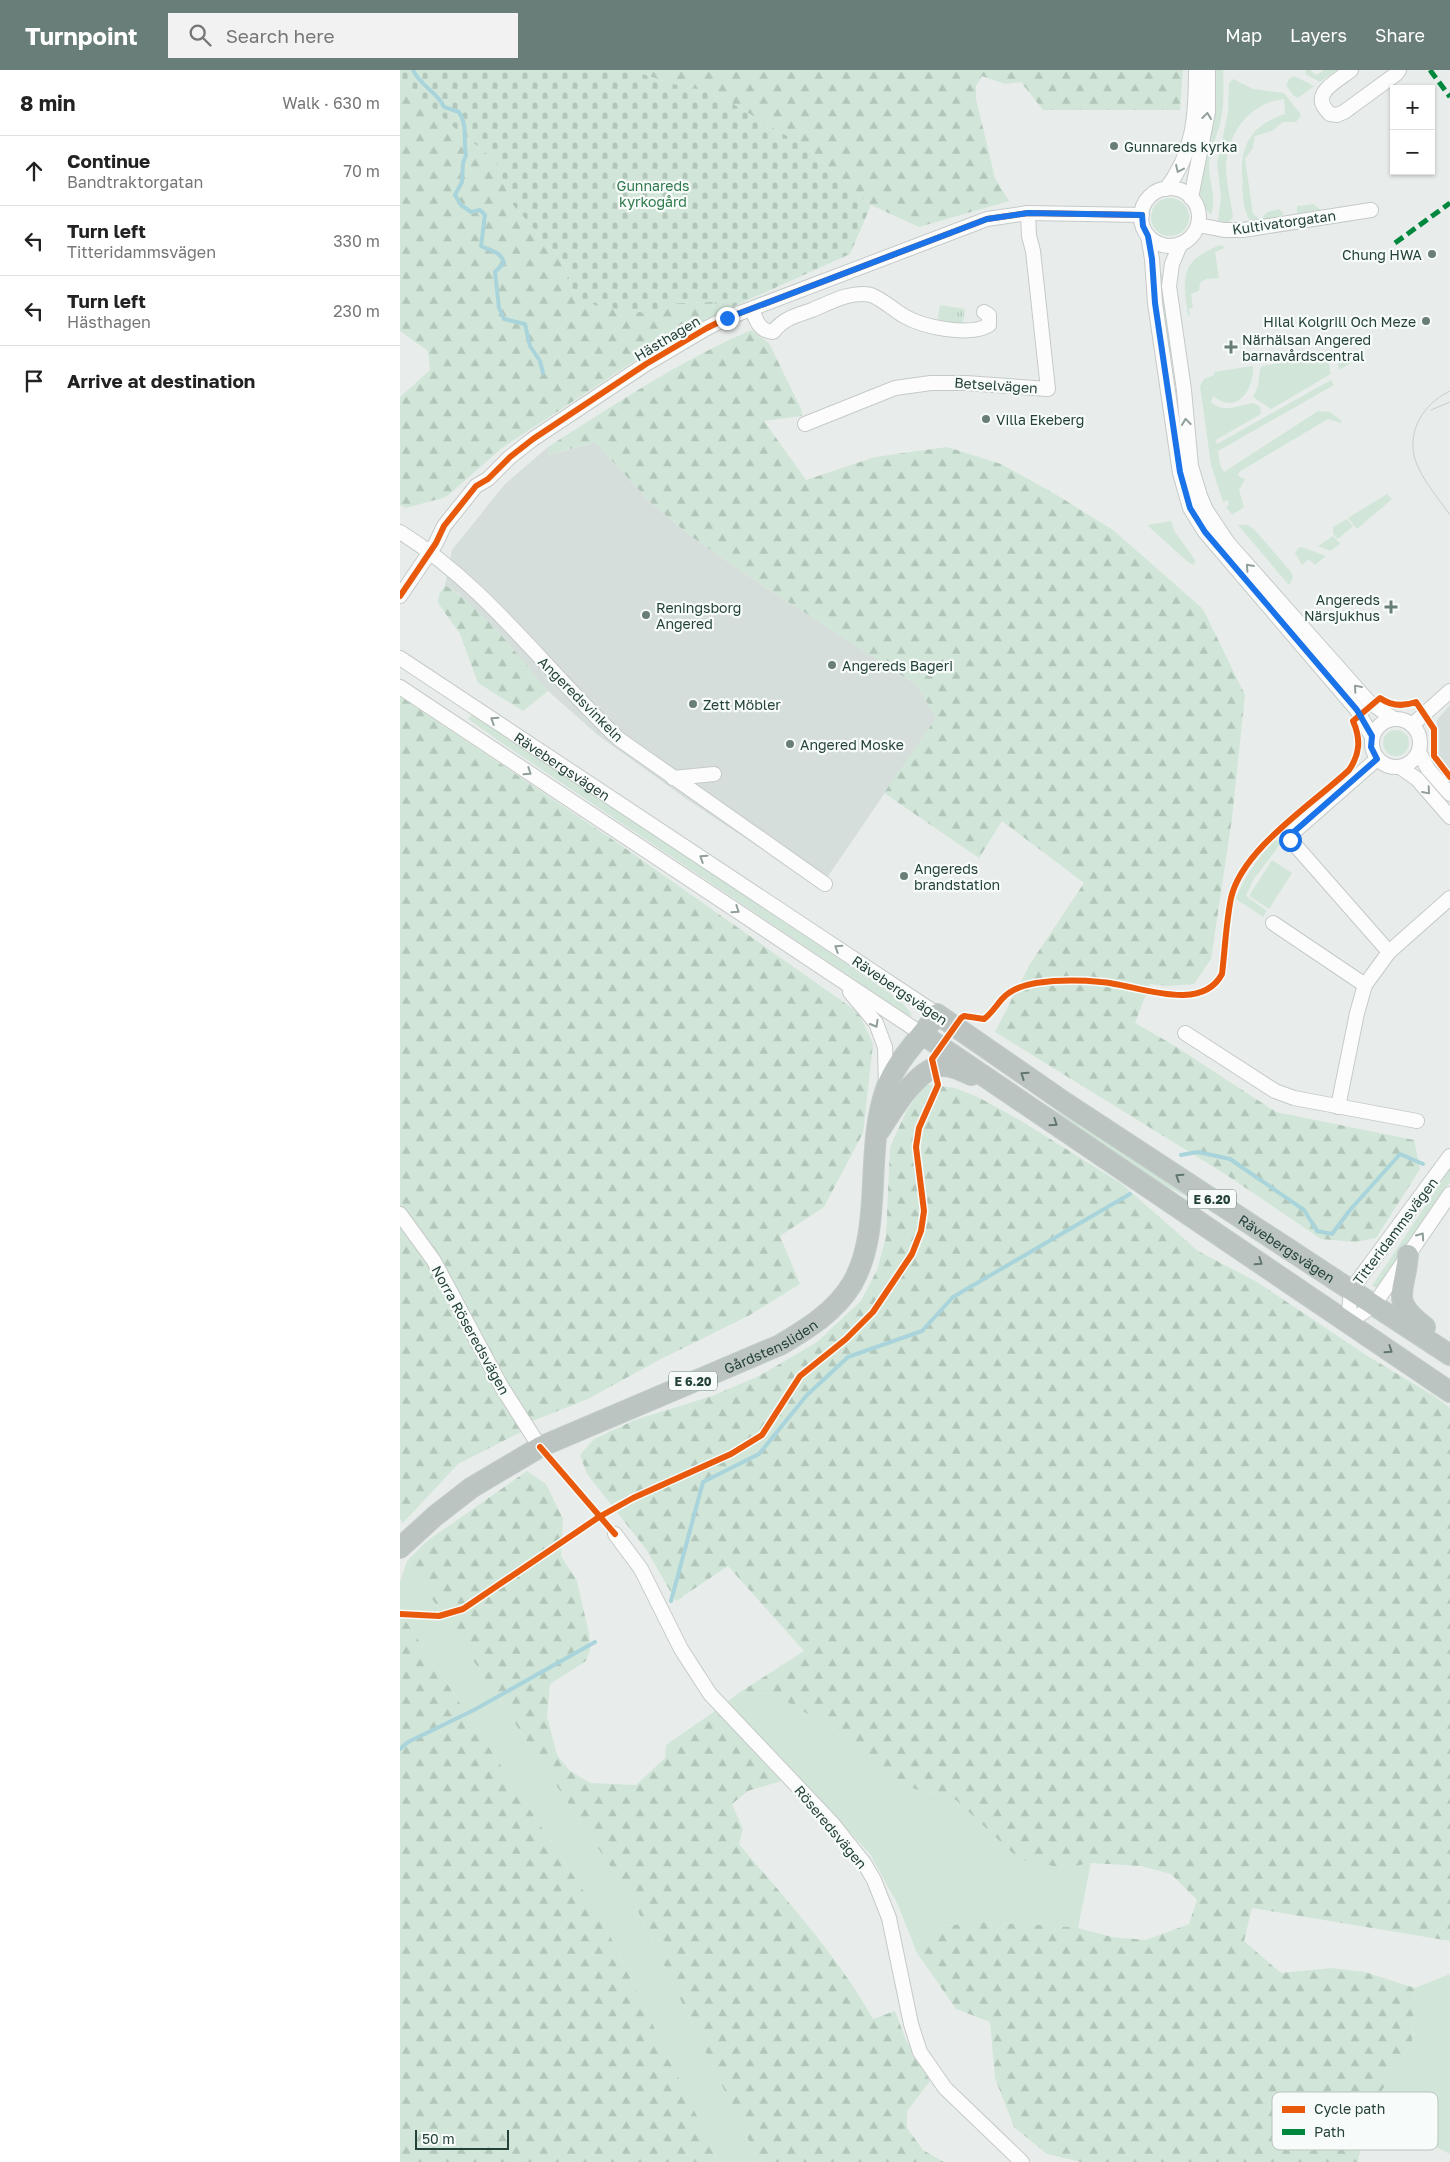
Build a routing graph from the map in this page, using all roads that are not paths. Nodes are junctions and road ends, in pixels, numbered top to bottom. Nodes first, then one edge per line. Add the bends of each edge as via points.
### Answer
1 (1196, 70) edge
2 (1208, 70) edge
3 (1351, 70) edge
4 (1399, 70) edge
5 (1166, 189) junction
6 (1192, 198) junction
7 (1371, 210) dead end
8 (1028, 213) junction
9 (1142, 215) junction
10 (1198, 225) junction
11 (1148, 236) junction
12 (1180, 245) junction
13 (752, 309) junction
14 (984, 312) dead end
15 (805, 424) dead end
16 (400, 532) edge
17 (433, 548) junction
18 (400, 596) edge
19 (400, 658) edge
20 (400, 687) edge
21 (1450, 691) edge
22 (1394, 719) junction
23 (1412, 725) junction
24 (1372, 736) junction
25 (1419, 752) junction
26 (1377, 759) junction
27 (1400, 768) junction
28 (714, 774) dead end
29 (673, 778) junction
30 (1450, 794) edge
31 (1450, 817) edge
32 (825, 884) dead end
33 (1450, 898) edge
34 (1274, 923) dead end
35 (1389, 952) junction
36 (832, 974) junction
37 (1364, 985) junction
38 (937, 1014) junction
39 (1185, 1033) dead end
40 (922, 1034) junction
41 (886, 1089) junction
42 (1014, 1095) junction
43 (1338, 1107) junction
44 (1417, 1122) dead end
45 (876, 1138) junction
46 (1450, 1156) edge
47 (1450, 1194) edge
48 (400, 1214) edge
49 (1408, 1255) junction
50 (1352, 1290) junction
51 (1374, 1305) junction
52 (1348, 1323) junction
53 (1450, 1347) edge
54 (1450, 1355) edge
55 (1450, 1392) edge
56 (540, 1447) junction
57 (614, 1534) dead end
58 (400, 1548) edge
59 (1022, 2162) edge

1 -> 5 street via 1190,141 1178,173
6 -> 2 street via 1208,112
3 - 4 street via 1322,95 1322,104 1330,114 1344,112
5 - 6 street via 1177,190
5 - 9 street via 1149,198
6 - 10 street via 1198,211
7 - 10 street, Kultivatorgatan via 1243,230
8 - 9 street, Hästhagen
8 - 13 street, Hästhagen via 987,219
8 - 15 street, Betselvägen via 1048,389 966,383 895,388
9 - 11 street
10 - 12 street via 1191,237
11 - 12 street via 1160,244
11 - 24 street via 1179,464 1190,508 1205,532 1357,710
22 -> 12 street via 1368,701 1228,543 1206,510 1191,466 1169,286 1172,264
13 - 14 street via 760,327 767,332 773,332 782,321 854,295 872,296 905,317 923,324 959,330 980,330 989,325 989,315
13 - 17 street, Hästhagen via 707,328 533,439 488,479 451,531
16 - 17 street, Angeredsvinkeln
17 - 18 street, Hästhagen
17 - 29 street, Angeredsvinkeln via 589,711 619,739
38 -> 19 street, Rävebergsvägen
20 -> 36 street, Rävebergsvägen
21 - 23 street
22 - 23 street
22 - 24 street via 1380,724
23 - 25 street via 1420,739
24 - 26 street via 1371,747
25 - 27 street via 1412,762
25 - 30 street via 1428,770
26 - 27 street via 1387,766
26 - 35 street via 1288,837
27 -> 31 street via 1417,779
28 - 29 street
29 - 32 street, Angeredsvinkeln
33 - 35 street
34 - 37 street
35 - 37 street
36 - 40 street, Rävebergsvägen
36 -> 41 street, Rävebergsvägen via 856,997 876,1024 885,1047
37 - 43 street
38 - 40 highway, Gårdstensliden / E 6.20
50 -> 38 highway, Rävebergsvägen / E 6.20 via 1064,1102
39 - 43 street via 1274,1091
40 - 41 highway, Gårdstensliden / E 6.20 via 896,1068
40 - 42 highway, Rävebergsvägen / E 6.20
41 - 45 highway, Gårdstensliden / E 6.20
42 - 45 highway, E 6.20 via 959,1069 934,1067 923,1073 903,1096
42 -> 52 highway, Rävebergsvägen / E 6.20
43 - 44 street
45 - 56 highway, Gårdstensliden / E 6.20 via 870,1229 864,1255 852,1284 813,1325 780,1345
46 - 50 street, Titteridammsvägen
49 -> 47 street, Titteridammsvägen
48 - 56 street, Norra Röseredsvägen via 434,1261 501,1386
49 - 51 street, Titteridammsvägen
49 - 53 highway via 1402,1287 1403,1305 1409,1315
50 - 51 highway, Rävebergsvägen / E 6.20
50 - 52 street, Titteridammsvägen
51 - 52 street, Titteridammsvägen
51 - 54 highway, Rävebergsvägen / E 6.20
52 -> 55 highway, Rävebergsvägen / E 6.20
56 - 58 highway, Gårdstensliden / E 6.20 via 471,1488
57 - 59 street, Röseredsvägen via 641,1569 681,1649 710,1694 833,1824 864,1863 889,1918 907,2009 920,2052 944,2088

